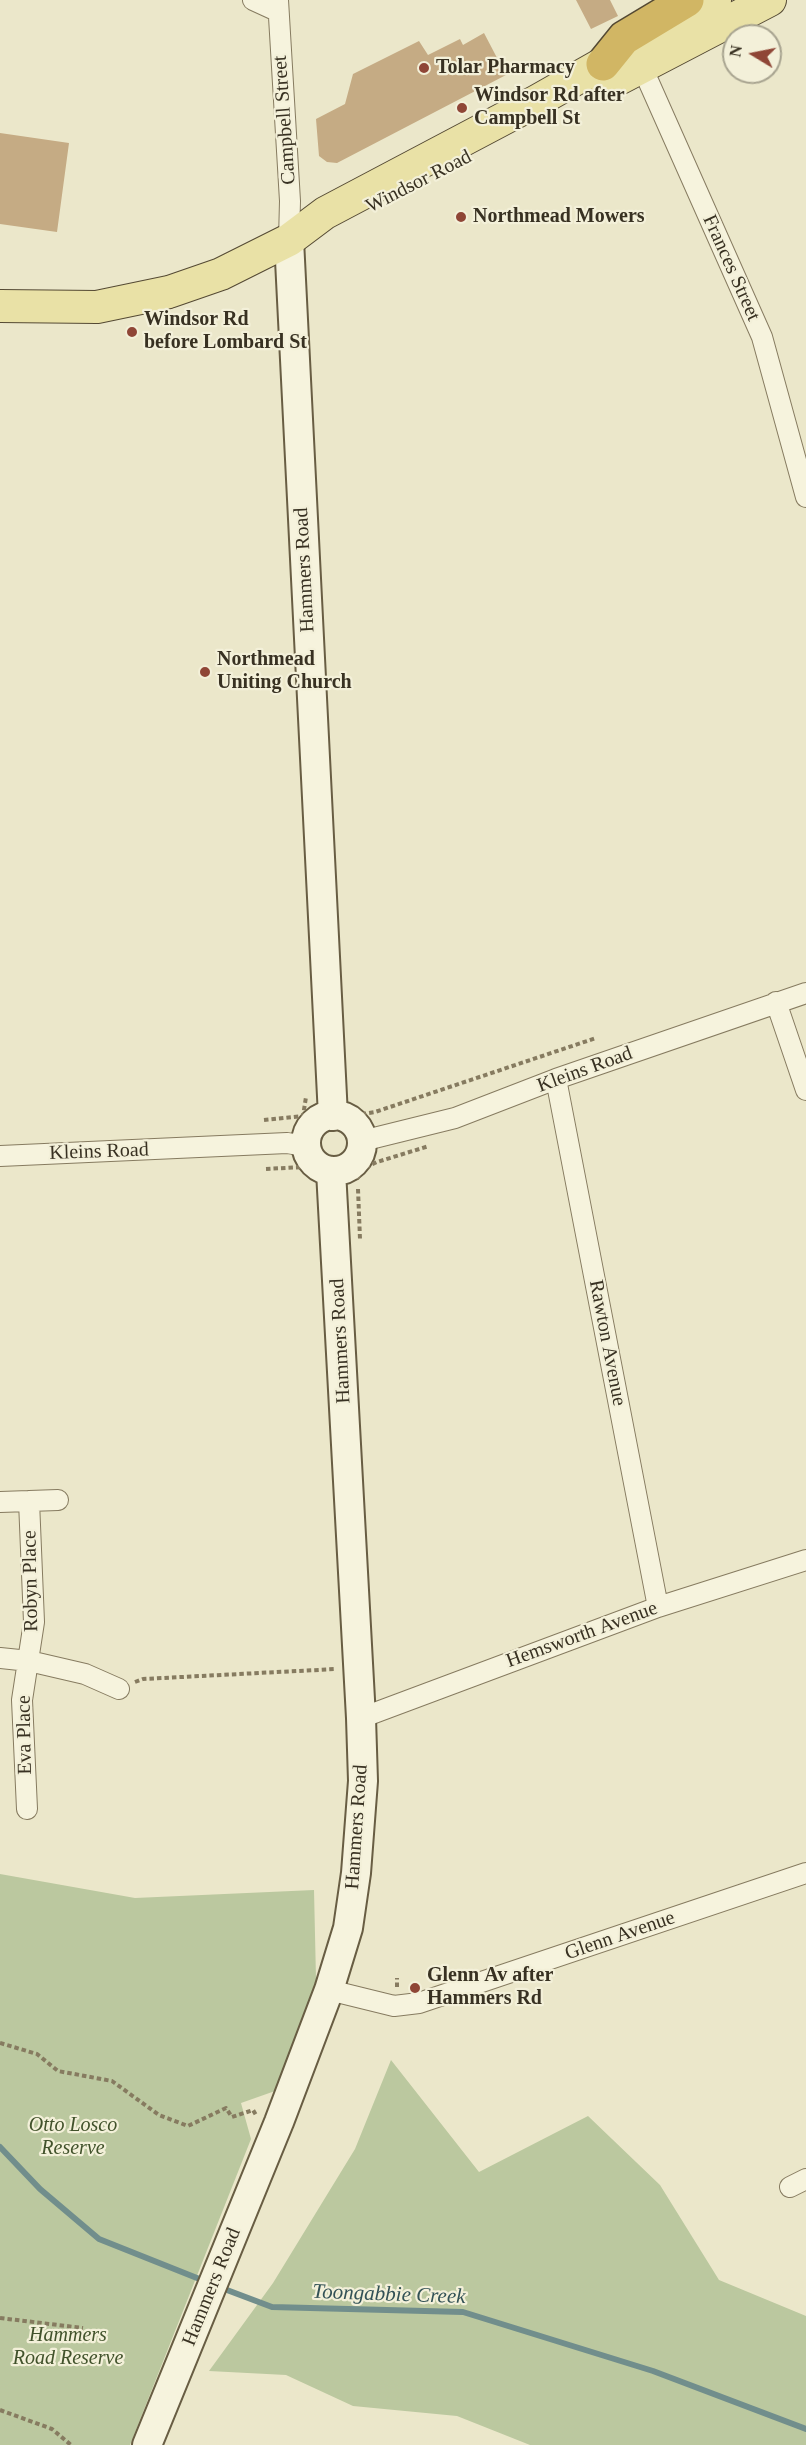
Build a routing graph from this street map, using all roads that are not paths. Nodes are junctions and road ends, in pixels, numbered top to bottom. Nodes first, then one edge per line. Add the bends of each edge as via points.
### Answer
1 (253, 0) edge
2 (687, 0) edge
3 (715, 0) edge
4 (770, 0) edge
5 (278, 5) edge
6 (638, 57) junction
7 (603, 64) junction
8 (289, 240) junction
9 (0, 306) edge
10 (806, 497) edge
11 (806, 993) edge
12 (776, 1002) junction
13 (556, 1079) junction
14 (806, 1090) edge
15 (343, 1111) junction
16 (362, 1141) junction
17 (306, 1146) junction
18 (0, 1155) edge
19 (320, 1173) junction
20 (58, 1500) dead end
21 (29, 1501) junction
22 (0, 1502) edge
23 (806, 1560) edge
24 (658, 1607) junction
25 (0, 1658) edge
26 (29, 1661) junction
27 (119, 1689) road end
28 (361, 1718) junction
29 (27, 1809) dead end
30 (806, 1873) edge
31 (329, 1990) junction
32 (147, 2445) edge

1 - 5 street
2 - 7 highway via 624,38
3 - 6 main road, Windsor Road
4 - 6 main road, Windsor Road
5 - 8 street, Campbell Street
6 - 7 main road, Windsor Road
6 - 8 main road, Windsor Road via 329,230
6 - 10 street, Frances Street via 762,337
7 - 8 main road, Windsor Road via 325,213
8 - 9 main road, Windsor Road via 221,274 169,292 97,307
8 - 15 street, Hammers Road
11 - 12 street, Kleins Road
12 - 13 street, Kleins Road
12 - 14 street
13 - 16 street, Kleins Road via 455,1118
13 - 24 street, Rawton Avenue
15 - 16 street
15 - 17 street via 316,1122
16 - 19 street via 353,1164 339,1171
17 - 18 street, Kleins Road via 287,1143
17 - 19 street
19 - 28 street, Hammers Road
20 - 21 street
21 - 22 street
21 - 26 street, Robyn Place via 34,1622
23 - 24 street, Hemsworth Avenue
24 - 28 street, Hemsworth Avenue
25 - 26 street
26 - 27 street via 85,1674
26 - 29 street, Eva Place via 22,1700
28 - 31 street, Hammers Road via 363,1781 356,1873 348,1928
30 - 31 street, Glenn Avenue via 419,2004 394,2006
31 - 32 street, Hammers Road

